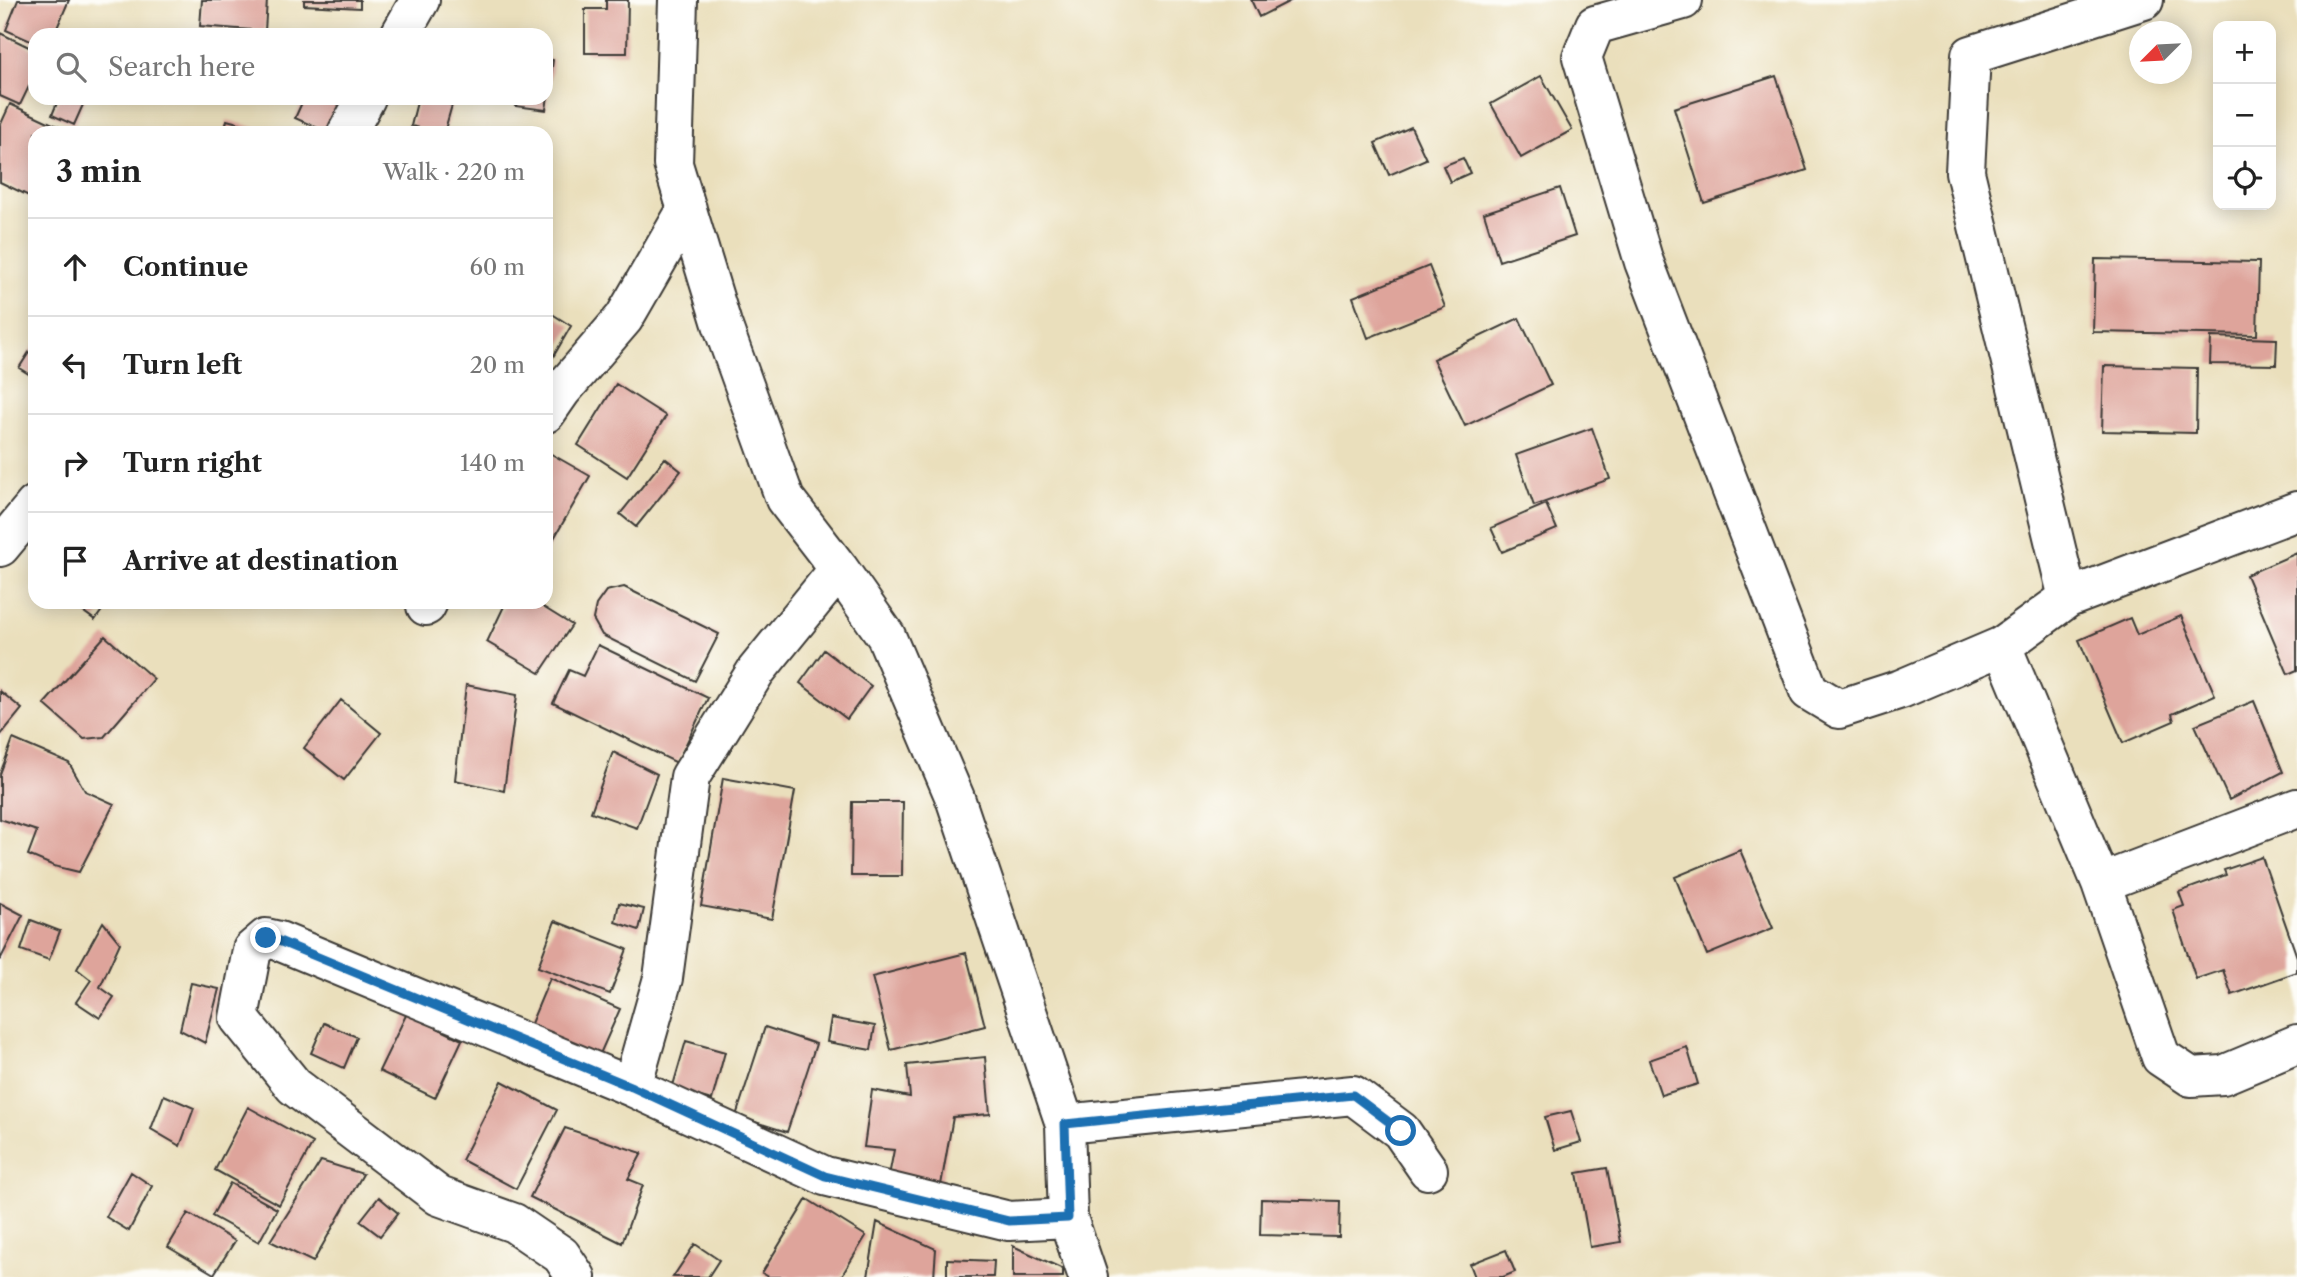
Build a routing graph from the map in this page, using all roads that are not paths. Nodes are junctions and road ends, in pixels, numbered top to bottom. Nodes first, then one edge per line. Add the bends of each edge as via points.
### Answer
1 (420, 0) edge
2 (678, 0) edge
3 (1683, 0) edge
4 (2144, 0) edge
5 (404, 28) edge
6 (362, 105) edge
7 (351, 126) edge
8 (687, 209) junction
9 (553, 403) edge
10 (2297, 511) edge
11 (28, 513) edge
12 (0, 547) edge
13 (839, 569) junction
14 (2068, 598) junction
15 (2001, 646) junction
16 (2297, 808) edge
17 (2101, 883) junction
18 (2297, 1044) edge
19 (632, 1087) junction
20 (1065, 1124) junction
21 (1428, 1170) dead end
22 (1068, 1218) junction
23 (576, 1277) edge
24 (1088, 1277) edge

1 - 5 street
2 - 8 street via 673,164
3 - 15 street via 1595,25 1582,57 1644,262 1809,691 1839,709 1901,689
4 - 14 street via 1971,55 1965,172
6 - 7 street
8 - 9 street via 624,318
8 - 13 street via 722,324 785,499
10 - 14 street
11 - 12 street
13 - 19 street via 756,671 690,777 663,978
13 - 20 street via 886,636 956,798
14 - 15 street
15 - 17 street
16 - 17 street
17 - 18 street via 2161,1057 2191,1077 2223,1075
19 - 22 street via 825,1176 1009,1221
19 - 23 street via 279,941 266,938 252,950 239,1018 294,1086 439,1196 514,1223 561,1255
20 - 21 street via 1353,1095 1401,1131
20 - 22 street
22 - 24 street

